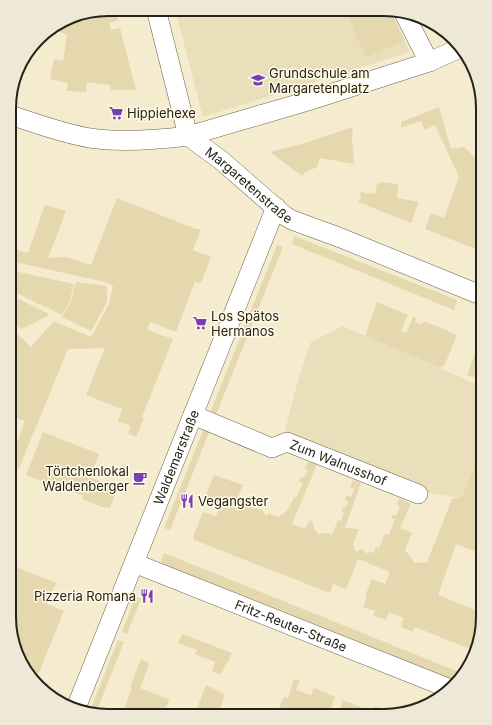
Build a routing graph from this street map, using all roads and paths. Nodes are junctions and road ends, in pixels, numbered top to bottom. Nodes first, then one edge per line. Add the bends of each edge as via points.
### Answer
1 (158, 16) edge
2 (407, 19) edge
3 (455, 50) edge
4 (429, 62) junction
5 (16, 117) edge
6 (188, 136) junction
7 (276, 207) junction
8 (476, 293) edge
9 (193, 415) junction
10 (418, 494) dead end
11 (134, 563) junction
12 (444, 687) edge
13 (78, 704) edge

1 - 6 street
2 - 4 street
3 - 4 street
4 - 6 street
5 - 6 street via 88,138 126,140
6 - 7 street, Margaretenstraße
7 - 8 street, Margaretenstraße via 292,220
7 - 9 street, Waldemarstraße
9 - 10 street, Zum Walnusshof via 272,448 287,442
9 - 11 street, Waldemarstraße
11 - 12 street, Fritz-Reuter-Straße
11 - 13 street, Waldemarstraße

